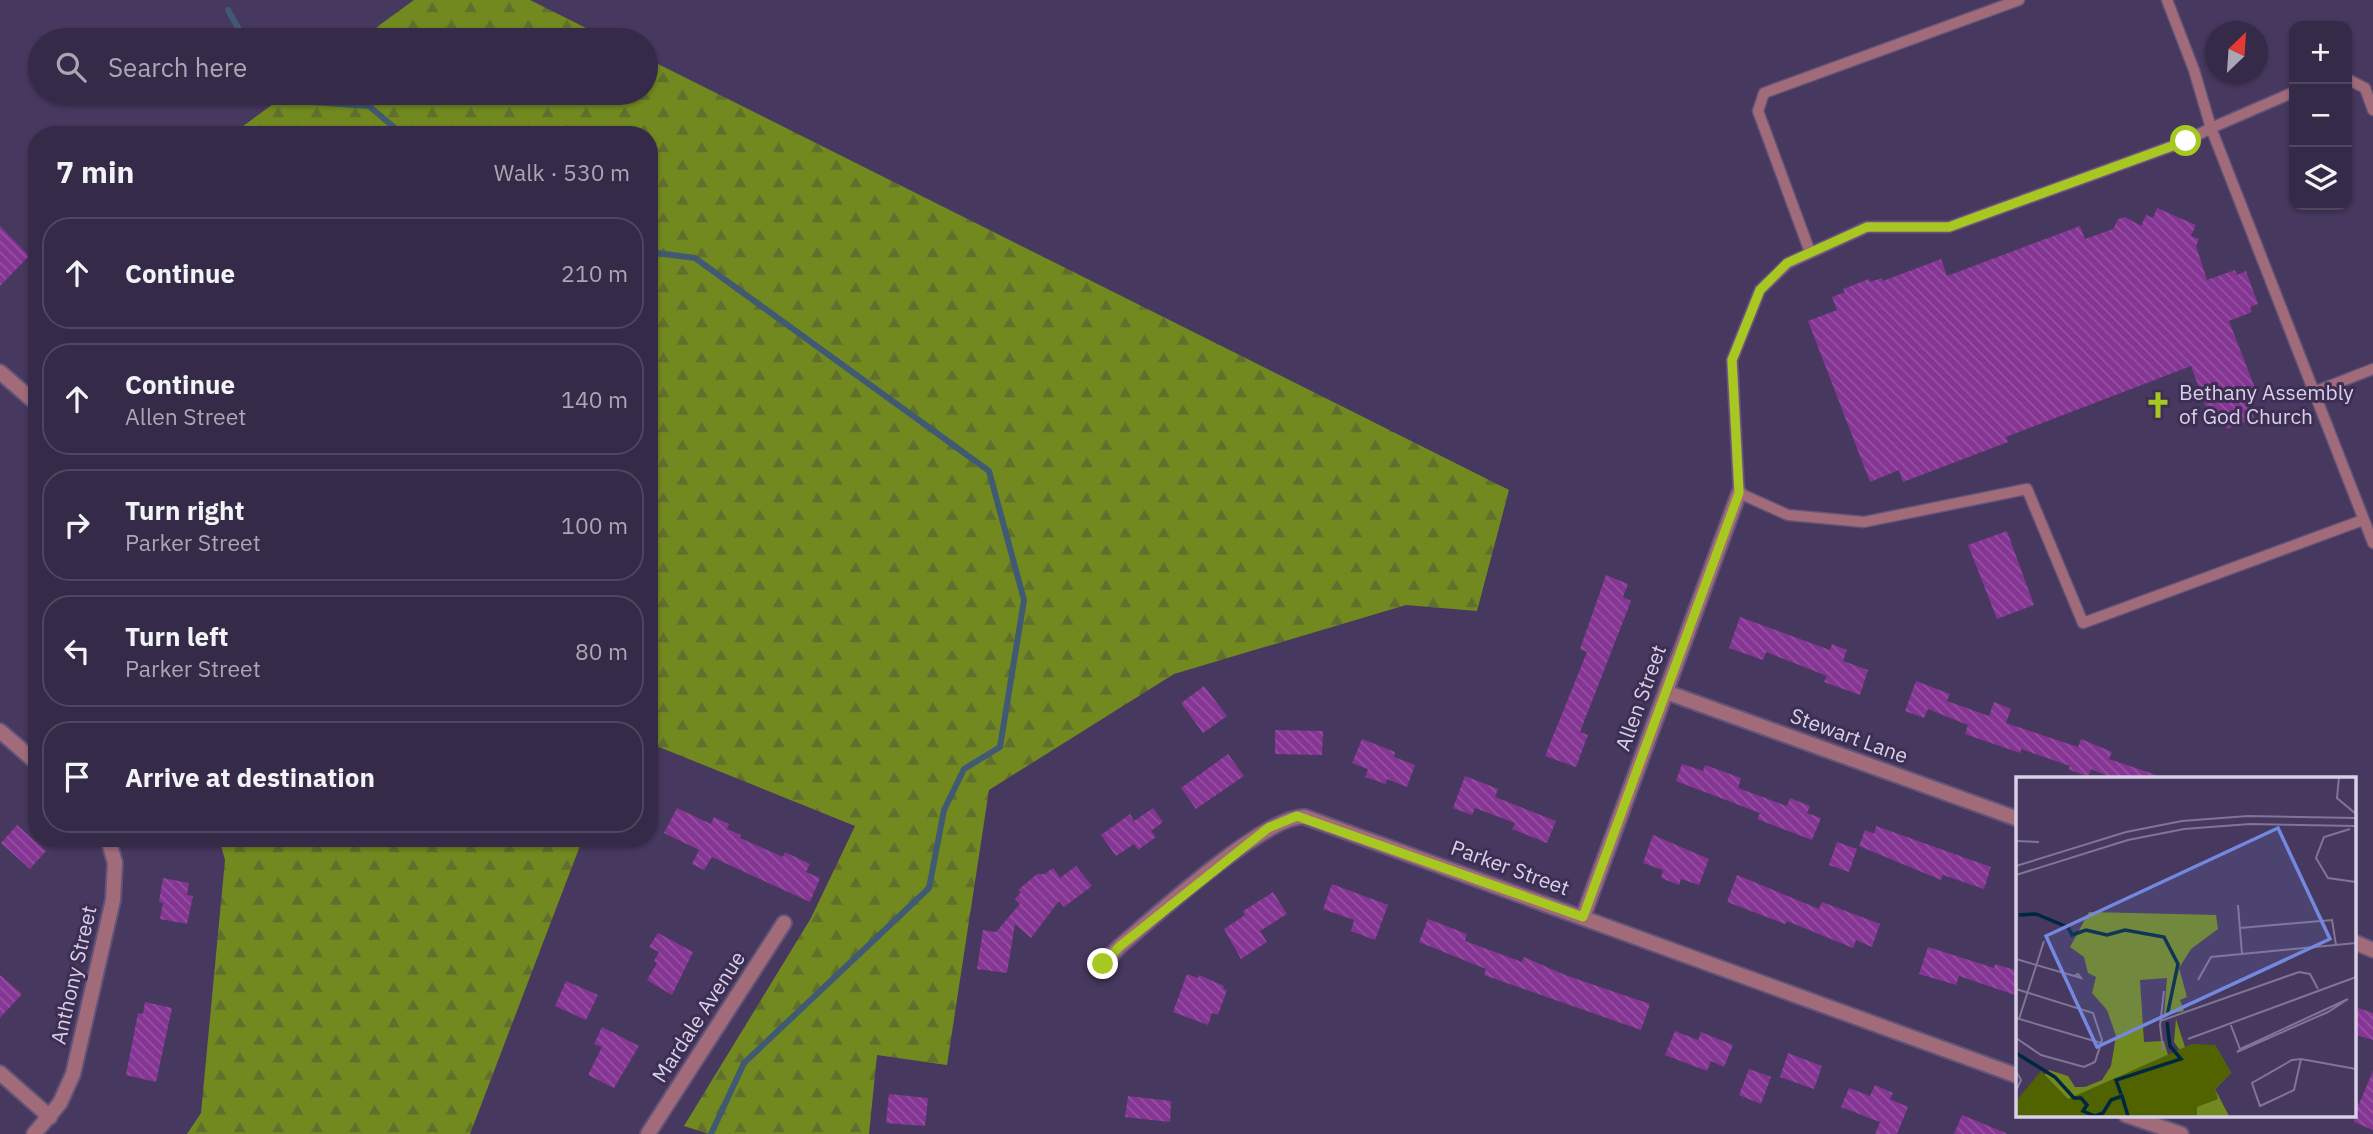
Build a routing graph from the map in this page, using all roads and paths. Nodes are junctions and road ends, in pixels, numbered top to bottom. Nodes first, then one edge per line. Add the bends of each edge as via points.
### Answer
1 (2019, 0) edge
2 (2167, 0) edge
3 (2352, 82) edge
4 (2289, 94) edge
5 (2373, 110) edge
6 (2211, 128) junction
7 (1811, 252) junction
8 (2373, 369) edge
9 (0, 372) edge
10 (2314, 391) junction
11 (28, 396) edge
12 (1739, 493) junction
13 (2363, 520) junction
14 (2373, 543) edge
15 (1666, 691) junction
16 (0, 731) edge
17 (28, 755) edge
18 (2016, 818) edge
19 (111, 847) edge
20 (1583, 917) junction
21 (784, 922) dead end
22 (2356, 943) edge
23 (2373, 950) edge
24 (1103, 964) dead end
25 (0, 1073) edge
26 (2016, 1075) edge
27 (2129, 1116) edge
28 (50, 1117) junction
29 (34, 1134) edge
30 (648, 1134) edge
31 (2181, 1134) edge

1 - 7 lane via 1763,93 1758,111
2 - 6 lane
3 - 5 lane via 2365,88
4 - 6 lane
6 - 7 lane via 1949,227 1867,227
6 - 10 lane
7 - 12 lane via 1787,263 1760,290 1732,360
8 - 10 lane
9 - 11 street
10 - 13 lane
12 - 13 lane via 1788,515 1864,523 2028,489 2083,623
12 - 15 street, Allen Street
13 - 14 lane
15 - 18 street, Stewart Lane
15 - 20 street, Allen Street
16 - 17 street
19 - 28 street, Anthony Street via 115,863 113,900 73,1074
20 - 24 street, Parker Street via 1297,816 1268,828
20 - 26 street, Parker Street
21 - 30 street, Mardale Avenue
22 - 23 street
25 - 28 street
27 - 31 street
28 - 29 street, Anthony Street

